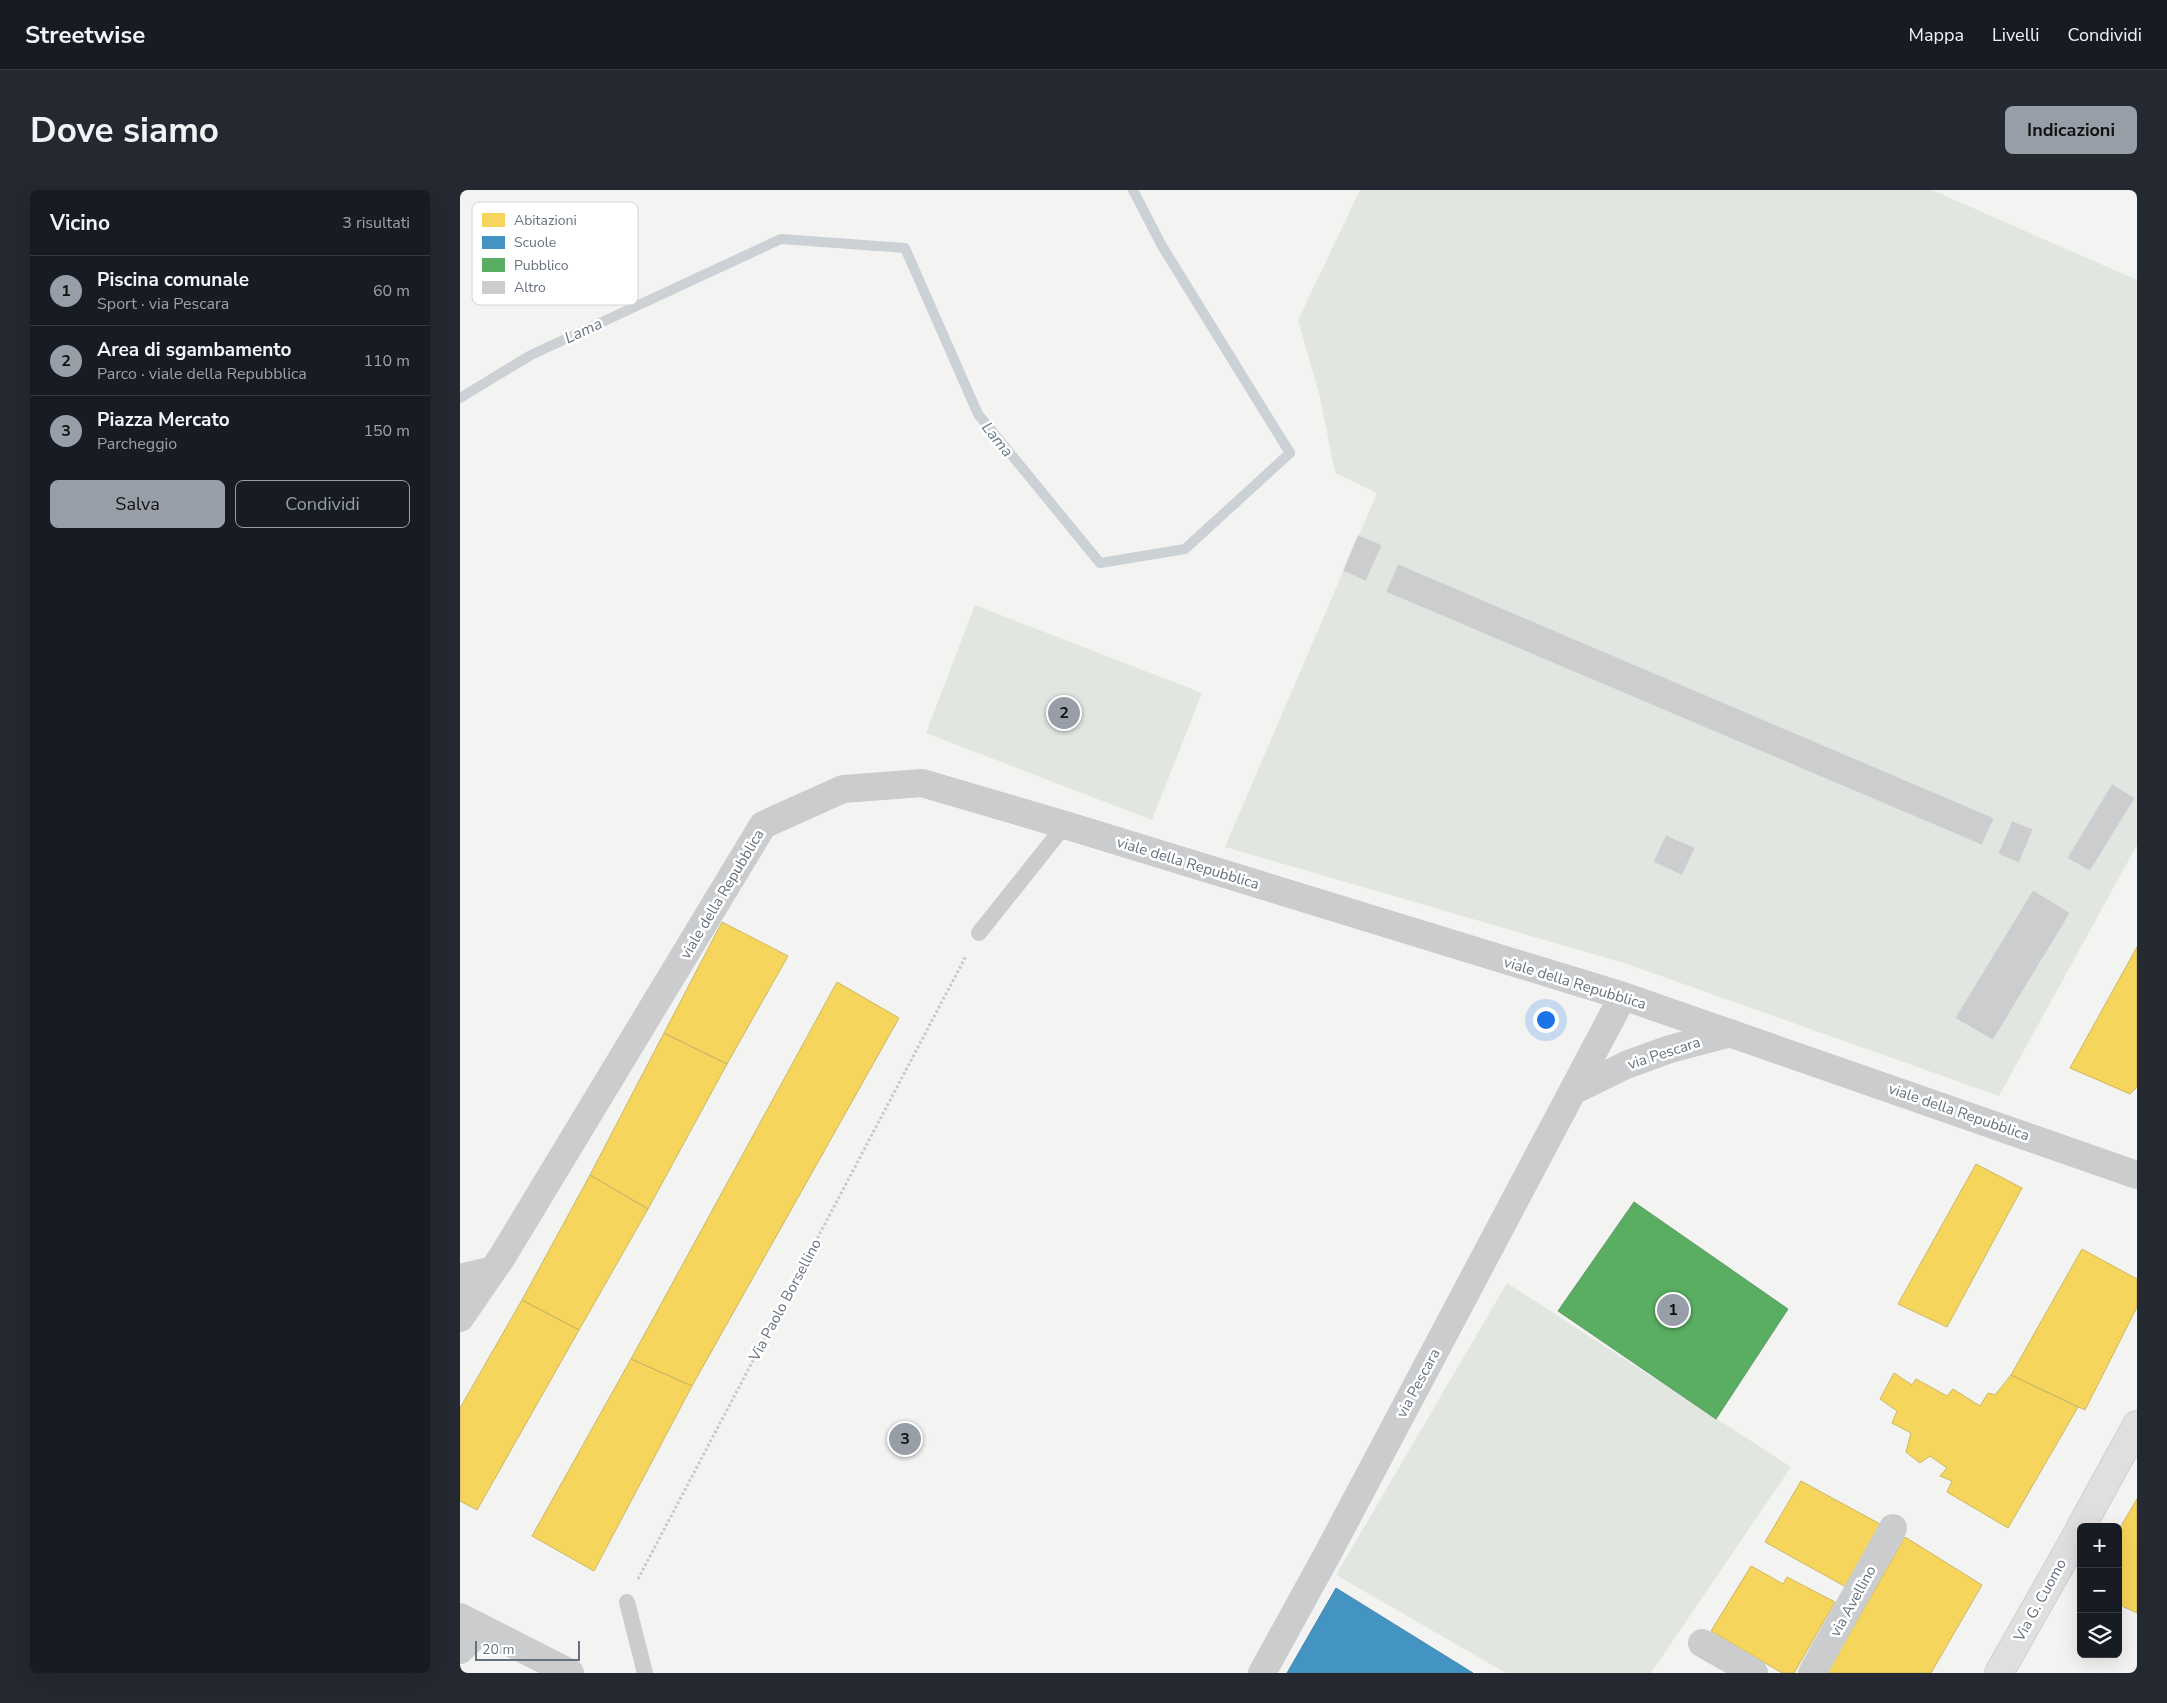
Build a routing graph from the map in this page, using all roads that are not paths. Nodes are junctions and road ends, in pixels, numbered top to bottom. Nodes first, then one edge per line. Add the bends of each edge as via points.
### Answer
1 (1065, 825) junction
2 (979, 933) road end
3 (1623, 996) junction
4 (1731, 1033) junction
5 (1573, 1091) junction
6 (2137, 1175) edge
7 (493, 1270) junction
8 (460, 1278) edge
9 (460, 1318) edge
10 (2137, 1426) edge
11 (2083, 1523) edge
12 (1893, 1528) dead end
13 (2077, 1534) edge
14 (626, 1602) road end
15 (471, 1623) edge
16 (1702, 1643) dead end
17 (460, 1650) edge
18 (570, 1673) edge
19 (645, 1673) edge
20 (1262, 1673) edge
21 (1754, 1673) edge
22 (1812, 1673) edge
23 (1999, 1673) edge

1 - 2 lane
1 - 3 street, viale della Repubblica
1 - 7 street, viale della Repubblica via 922,783 842,789 763,825
3 - 4 street, viale della Repubblica
3 - 5 street, via Pescara
4 - 5 street, via Pescara via 1626,1065
4 - 6 street, viale della Repubblica
5 - 20 street, via Pescara
7 - 8 street
7 - 9 street, viale della Repubblica
10 - 11 main road, Via G. Cuomo
12 - 22 street, via Avellino
13 - 23 main road, Via G. Cuomo
14 - 19 lane
15 - 17 street
15 - 18 street
16 - 21 street

